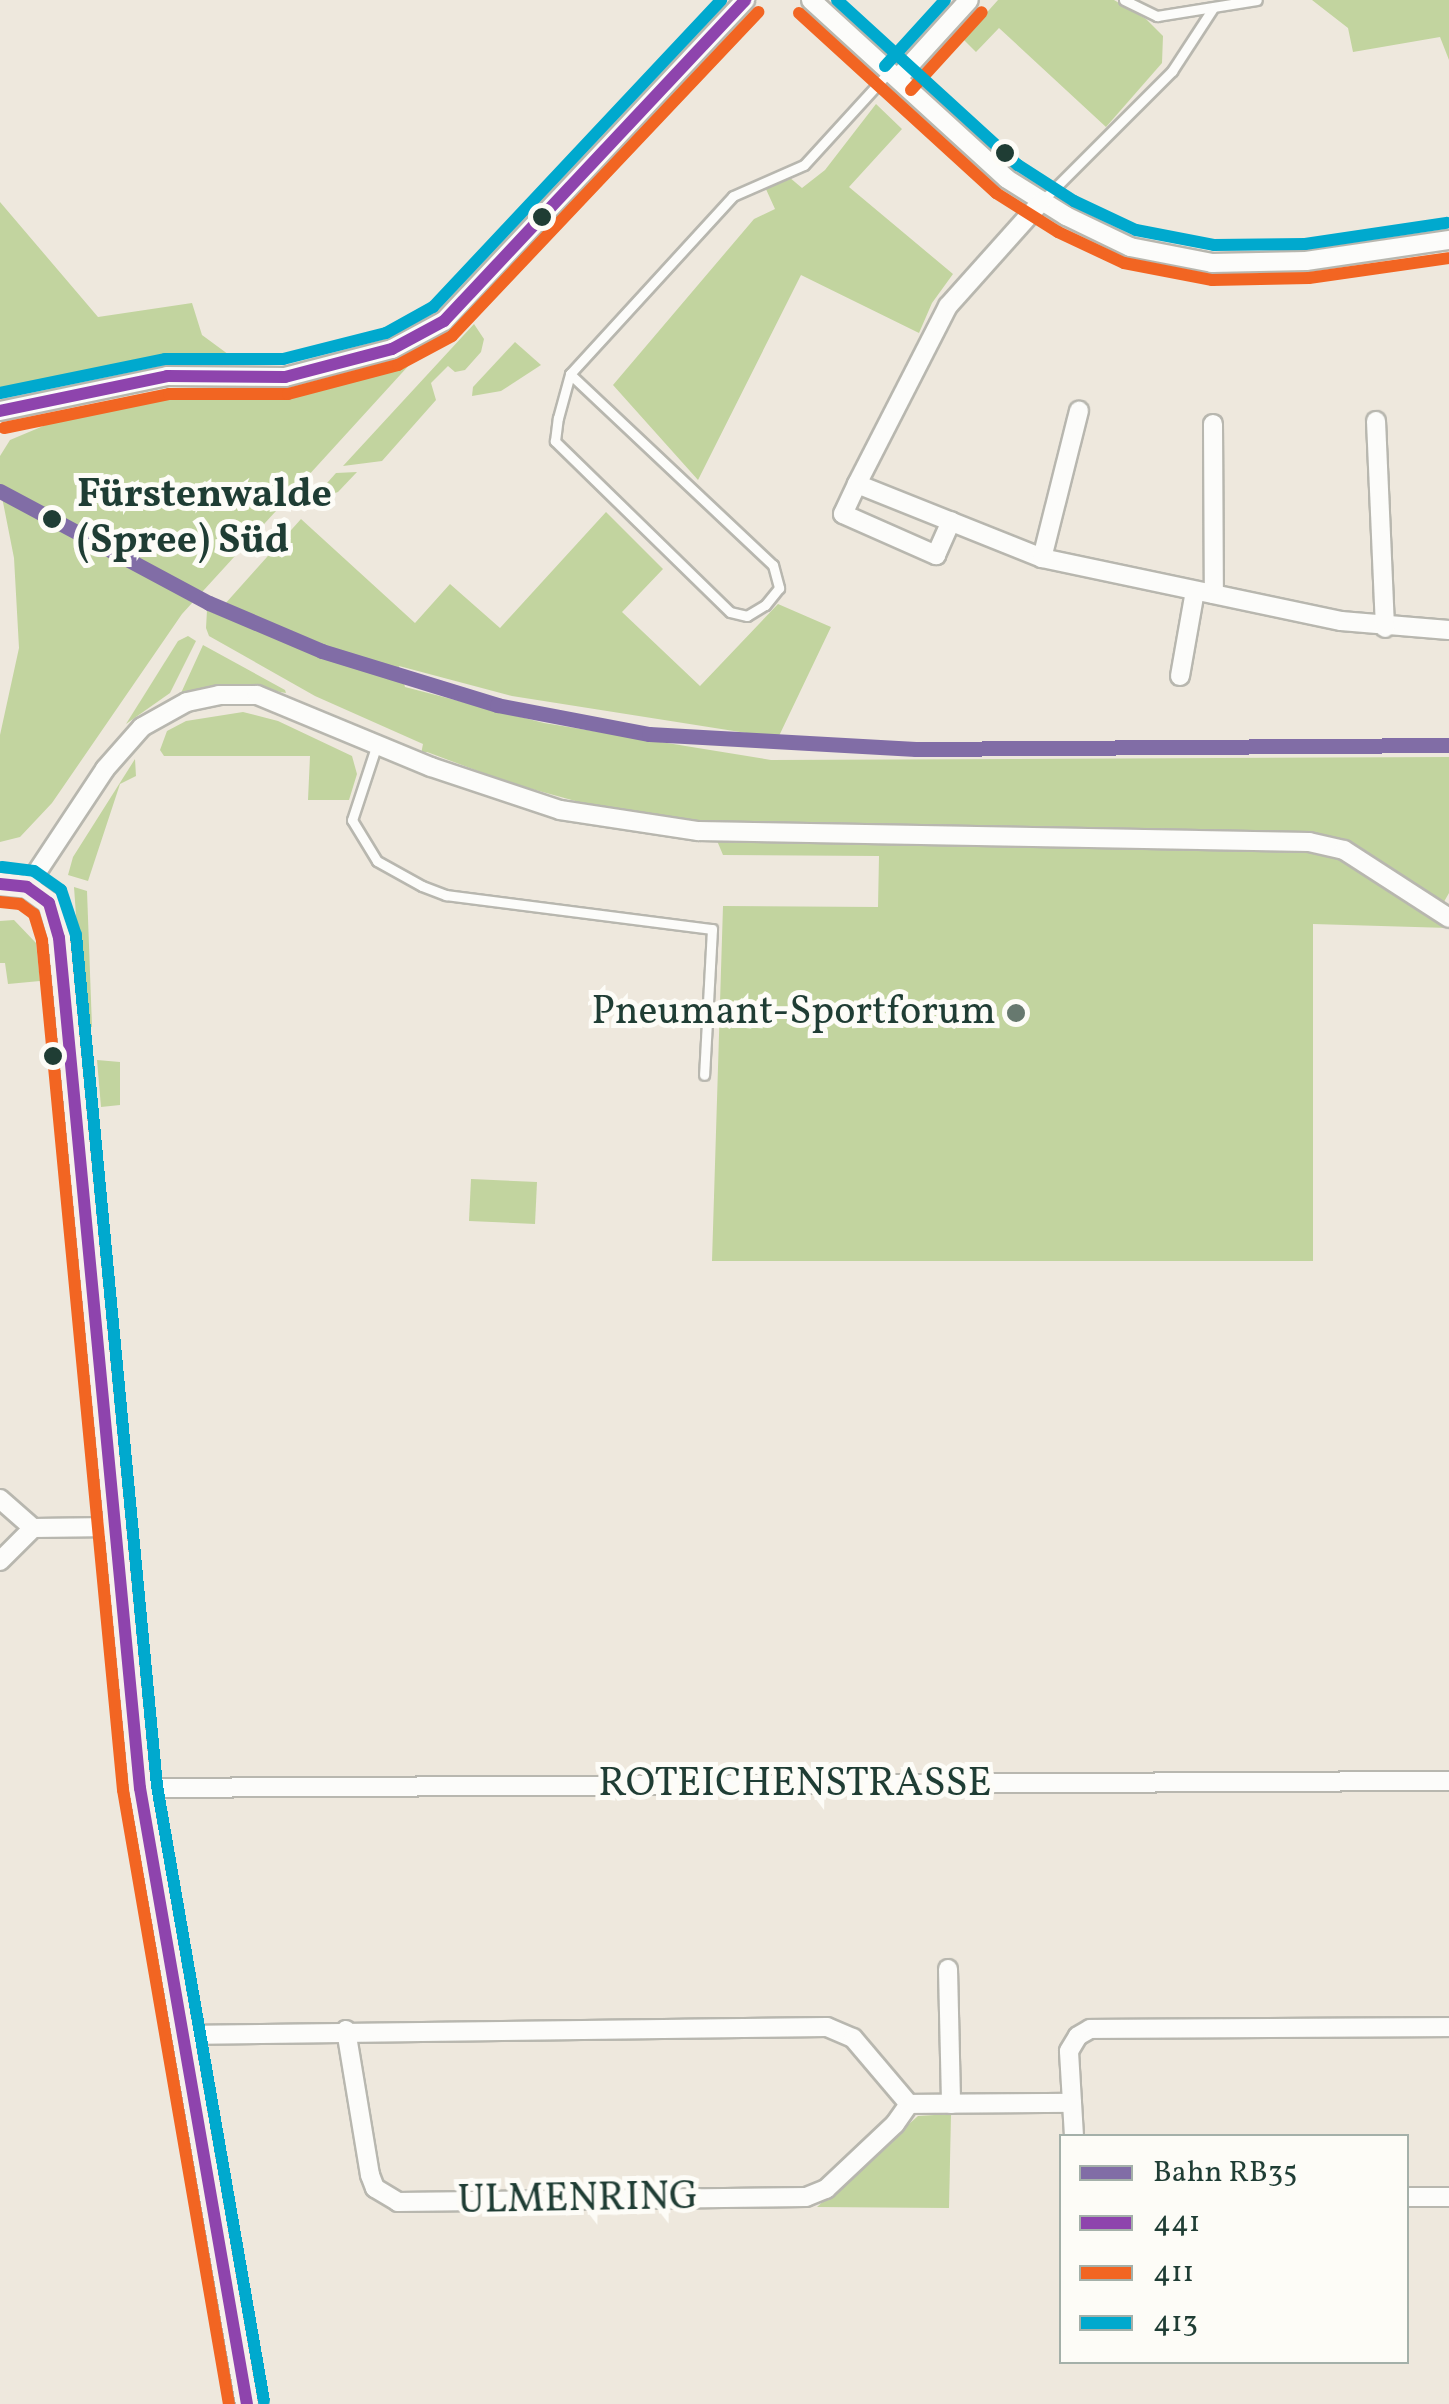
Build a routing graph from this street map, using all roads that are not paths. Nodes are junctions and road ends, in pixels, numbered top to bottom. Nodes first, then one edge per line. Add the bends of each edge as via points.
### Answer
1 (745, 0) edge
2 (811, 0) edge
3 (970, 0) edge
4 (1124, 0) edge
5 (1257, 0) edge
6 (1213, 8) junction
7 (894, 74) junction
8 (1042, 201) junction
9 (1449, 240) edge
10 (570, 374) junction
11 (0, 411) edge
12 (1079, 411) dead end
13 (1376, 421) dead end
14 (1214, 424) dead end
15 (857, 484) junction
16 (951, 521) junction
17 (1042, 558) junction
18 (1205, 592) junction
19 (1385, 628) junction
20 (1449, 630) edge
21 (1180, 676) dead end
22 (377, 744) junction
23 (0, 884) edge
24 (27, 888) junction
25 (1449, 918) edge
26 (704, 1075) dead end
27 (0, 1499) edge
28 (114, 1527) junction
29 (33, 1528) junction
30 (0, 1561) edge
31 (1449, 1780) edge
32 (140, 1788) junction
33 (948, 1970) dead end
34 (1449, 2027) edge
35 (346, 2030) junction
36 (181, 2035) junction
37 (1072, 2103) junction
38 (909, 2104) junction
39 (951, 2104) junction
40 (1074, 2134) edge
41 (1449, 2196) edge
42 (1409, 2197) edge
43 (247, 2404) edge

1 - 11 street via 444,321 392,349 284,376 167,376
2 - 7 street
3 - 7 street
4 - 6 lane via 1157,16
5 - 6 lane
6 - 8 lane via 1172,71
7 - 8 street via 1007,180
7 - 10 lane via 804,165 733,196
8 - 9 street via 1130,247 1212,263 1306,261
8 - 15 street via 948,306
10 - 10 lane via 555,442 730,612 747,616 765,605 779,588 773,565
12 - 17 street
13 - 19 street
14 - 18 street
15 - 16 street
15 - 16 street via 843,514 936,555
16 - 17 street
17 - 18 street
18 - 19 street
18 - 21 street
19 - 20 street
22 - 24 street via 257,695 186,702 142,727 105,769
22 - 25 street via 560,810 698,832 1309,842 1344,850
22 - 26 lane via 352,820 377,861 407,878 446,896 712,929
23 - 24 street
24 - 28 street via 48,903 59,938
27 - 29 street
28 - 29 street
28 - 32 street
29 - 30 street
31 - 32 street, ROTEICHENSTRASSE
32 - 36 street
33 - 39 street
34 - 37 street via 1090,2029 1069,2051
35 - 36 street
35 - 38 street via 827,2027 854,2038
35 - 38 street, ULMENRING via 370,2175 375,2188 398,2202 806,2197 826,2190
36 - 43 street
37 - 39 street
37 - 40 street
38 - 39 street
41 - 42 street

